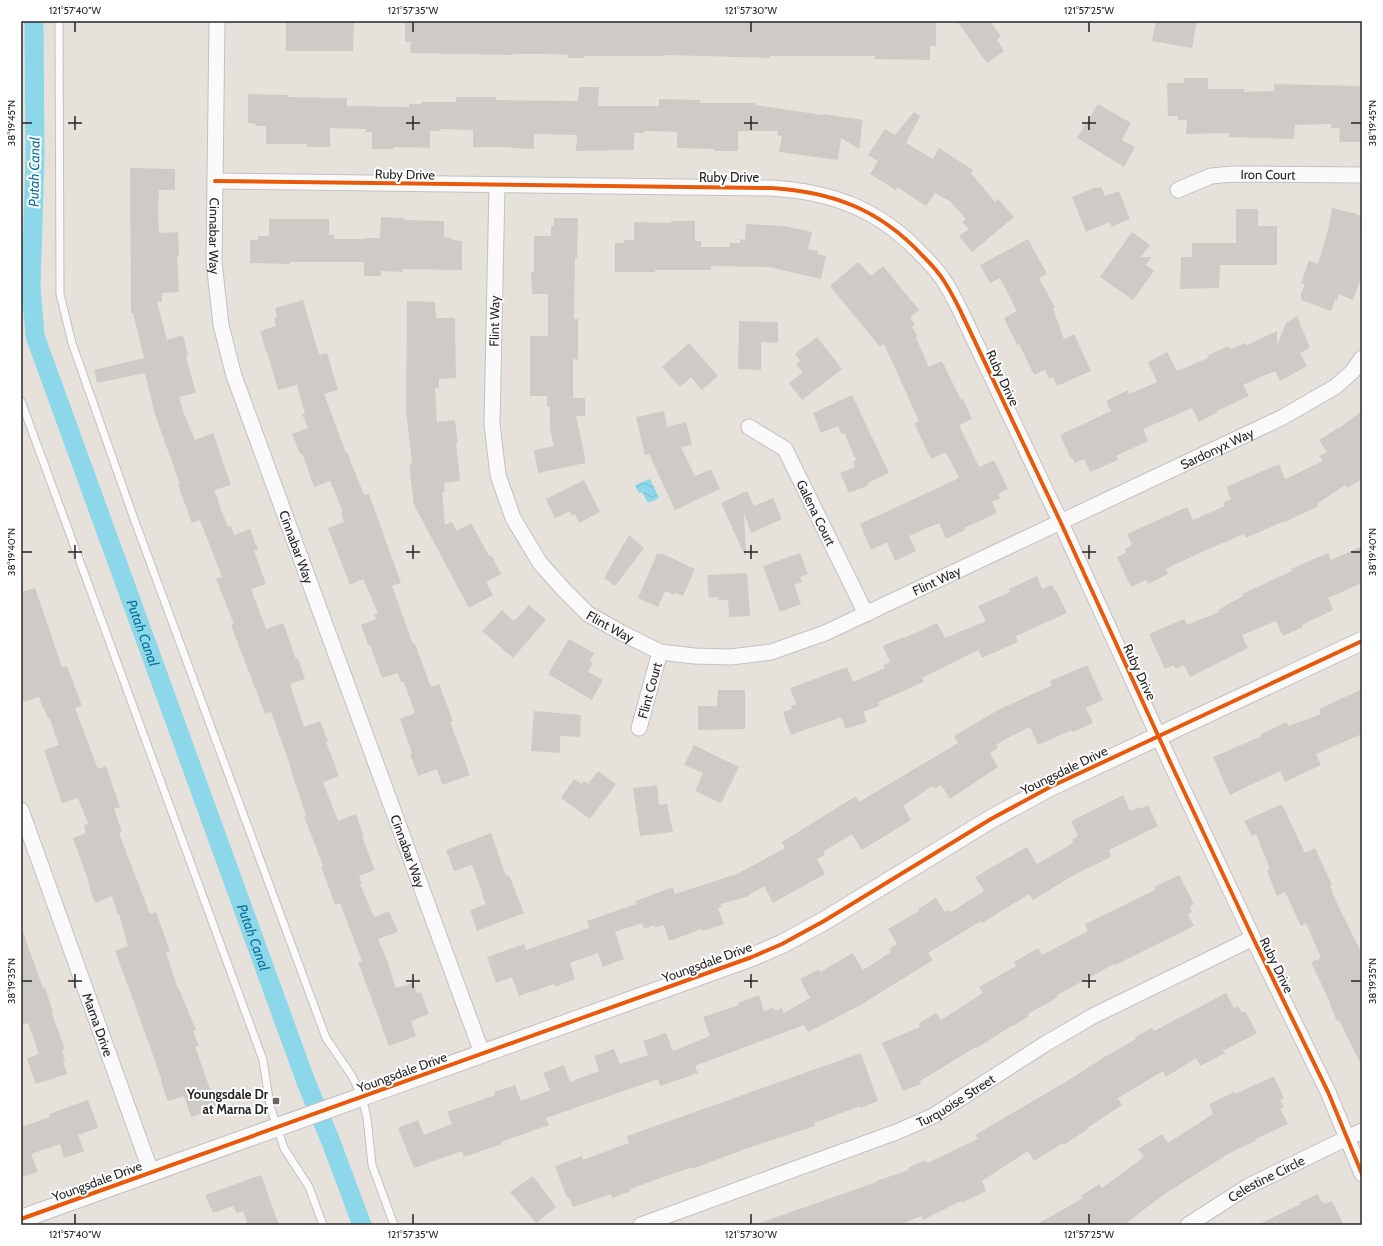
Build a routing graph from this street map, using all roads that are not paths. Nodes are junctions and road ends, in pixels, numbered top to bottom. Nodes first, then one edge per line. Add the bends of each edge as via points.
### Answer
1 (59, 21) edge
2 (217, 21) edge
3 (1362, 175) edge
4 (215, 181) junction
5 (497, 185) junction
6 (1178, 190) dead end
7 (1362, 358) edge
8 (21, 401) edge
9 (749, 426) dead end
10 (1061, 523) junction
11 (866, 614) junction
12 (1362, 642) edge
13 (660, 652) junction
14 (639, 728) dead end
15 (1159, 736) junction
16 (21, 810) edge
17 (1253, 938) junction
18 (482, 1054) junction
19 (355, 1100) junction
20 (280, 1126) junction
21 (1362, 1132) edge
22 (1347, 1139) junction
23 (151, 1172) junction
24 (1362, 1174) edge
25 (21, 1219) edge
26 (322, 1225) edge
27 (394, 1225) edge
28 (641, 1225) edge
29 (1188, 1225) edge

1 - 19 lane via 60,294 72,343 326,1038 352,1076
2 - 4 street, Cinnabar Way
3 - 6 street, Iron Court via 1232,174 1211,176
4 - 5 street, Ruby Drive
4 - 18 street, Cinnabar Way via 214,262 217,298 234,376
5 - 10 street, Ruby Drive via 794,189 834,198 857,206 874,216 913,244 944,280
5 - 13 street, Flint Way via 492,424 498,475 513,518 540,563 588,614
7 - 10 street, Sardonyx Way via 1352,372 1335,387 1281,418
8 - 20 lane via 263,1060 270,1106
9 - 11 street, Galena Court via 785,449
10 - 11 street, Flint Way
10 - 15 street, Ruby Drive
11 - 13 street, Flint Way via 825,633 771,652 731,657
12 - 15 street, Youngsdale Drive
13 - 14 street, Flint Court
15 - 17 street, Ruby Drive
15 - 18 street, Youngsdale Drive via 1020,802 782,944
16 - 23 street, Marna Drive
17 - 22 street, Ruby Drive via 1328,1092
17 - 28 street, Turquoise Street via 1093,1016 932,1116 899,1131
18 - 19 street, Youngsdale Drive
19 - 20 street, Youngsdale Drive
19 - 27 lane via 367,1118 372,1165
20 - 23 street, Youngsdale Drive
20 - 26 lane via 284,1148 309,1187
21 - 22 street, Celestine Circle
22 - 24 street, Ruby Drive
22 - 29 street, Celestine Circle via 1247,1187
23 - 25 street, Youngsdale Drive

